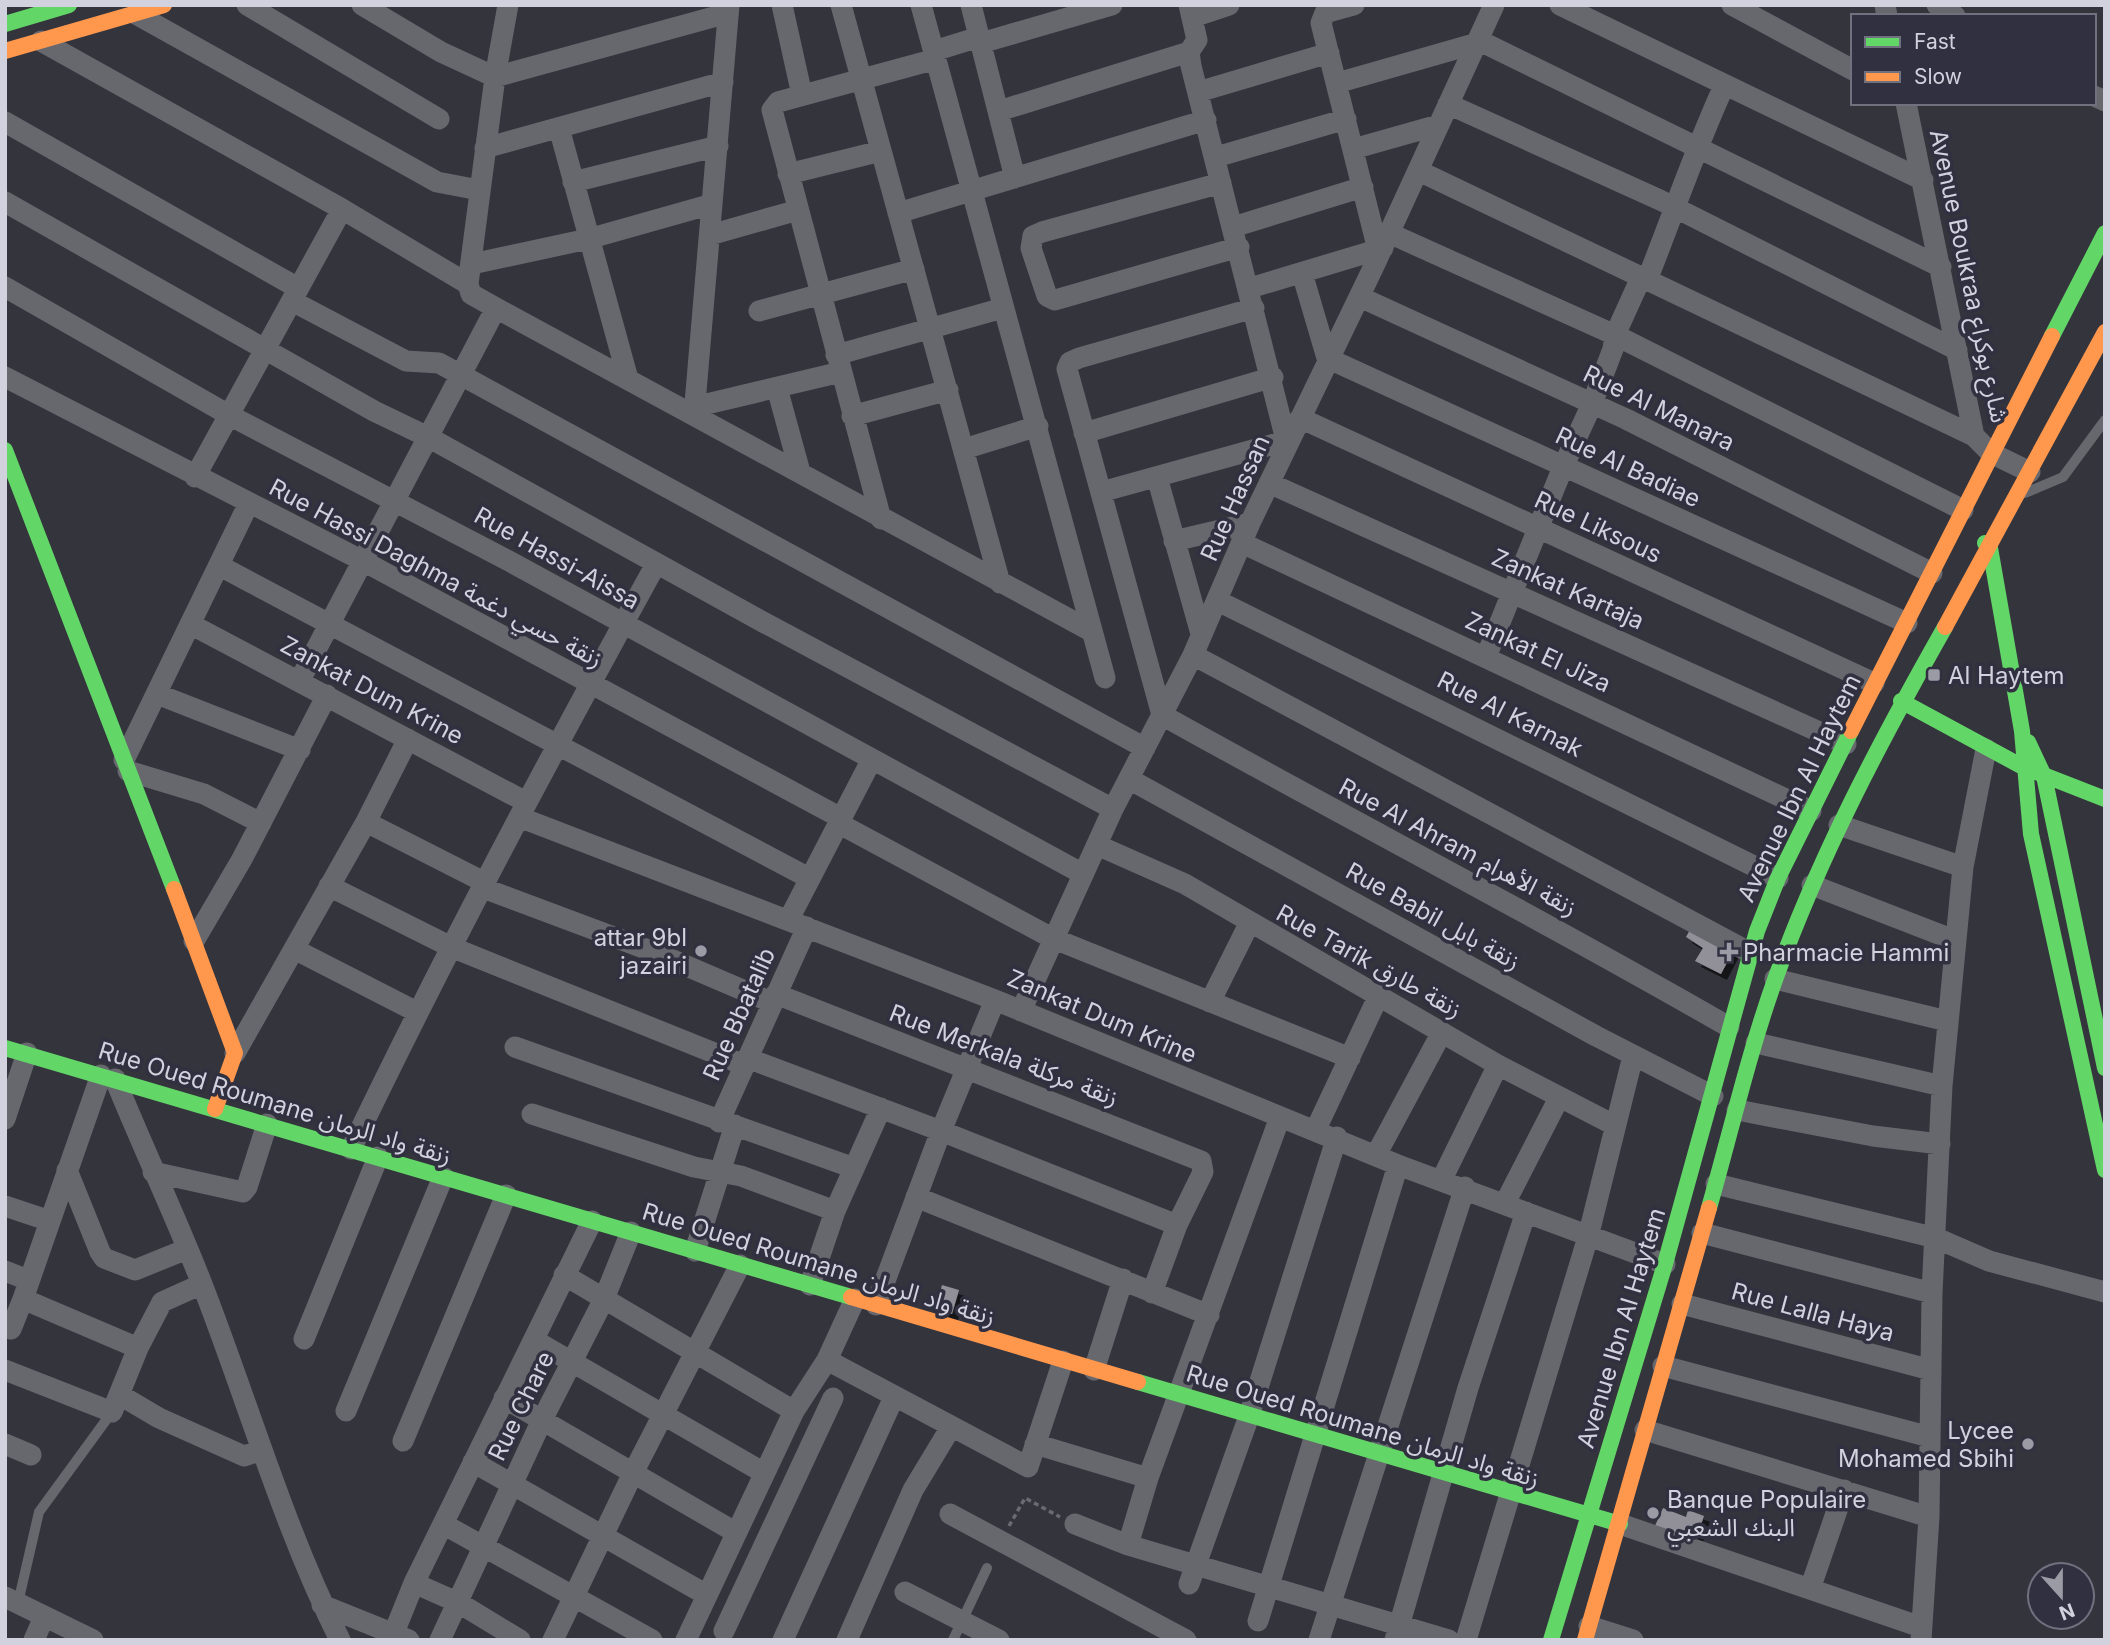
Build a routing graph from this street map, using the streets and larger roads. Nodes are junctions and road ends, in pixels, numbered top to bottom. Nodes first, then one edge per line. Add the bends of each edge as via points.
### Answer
1 (69, 5) edge
2 (164, 5) edge
3 (247, 5) edge
4 (362, 5) edge
5 (508, 5) edge
6 (782, 5) edge
7 (841, 5) edge
8 (921, 5) edge
9 (971, 5) edge
10 (1112, 5) edge
11 (1229, 5) edge
12 (1354, 5) edge
13 (1494, 5) edge
14 (1560, 5) edge
15 (1732, 5) edge
16 (729, 9) edge
17 (1191, 11) edge
18 (136, 14) junction
19 (5, 24) edge
20 (980, 40) junction
21 (41, 41) junction
22 (1478, 41) junction
23 (5, 51) edge
24 (1189, 52) junction
25 (1329, 53) junction
26 (935, 55) junction
27 (1851, 69) edge
28 (495, 77) junction
29 (862, 80) junction
30 (723, 82) junction
31 (1337, 83) junction
32 (1724, 86) junction
33 (1198, 92) junction
34 (802, 96) junction
35 (1448, 104) junction
36 (1906, 105) edge
37 (999, 111) junction
38 (439, 119) dead end
39 (1346, 119) junction
40 (1206, 120) junction
41 (5, 122) edge
42 (1438, 125) junction
43 (559, 128) junction
44 (718, 145) junction
45 (1697, 145) junction
46 (485, 148) junction
47 (1353, 149) junction
48 (881, 151) junction
49 (1216, 157) junction
50 (1419, 171) junction
51 (788, 174) junction
52 (1014, 178) junction
53 (1923, 180) junction
54 (573, 183) junction
55 (1221, 183) junction
56 (1363, 187) junction
57 (479, 190) junction
58 (971, 191) junction
59 (5, 202) edge
60 (712, 204) junction
61 (1676, 208) junction
62 (342, 209) junction
63 (798, 210) junction
64 (898, 213) junction
65 (2105, 233) edge
66 (710, 235) junction
67 (1236, 237) junction
68 (588, 239) junction
69 (1383, 244) junction
70 (1941, 267) junction
71 (914, 269) junction
72 (1302, 273) junction
73 (470, 274) junction
74 (1647, 280) junction
75 (5, 287) edge
76 (295, 294) junction
77 (820, 296) junction
78 (1360, 297) junction
79 (1252, 298) junction
80 (496, 308) junction
81 (1003, 308) junction
82 (759, 311) dead end
83 (931, 330) junction
84 (2105, 332) edge
85 (1615, 335) junction
86 (265, 350) junction
87 (1957, 350) junction
88 (1327, 358) junction
89 (838, 364) junction
90 (460, 374) junction
91 (5, 377) edge
92 (1273, 377) junction
93 (628, 379) junction
94 (777, 388) junction
95 (948, 390) junction
96 (1592, 404) junction
97 (694, 411) junction
98 (229, 415) junction
99 (852, 416) junction
100 (1300, 418) junction
101 (1038, 426) junction
102 (1084, 433) junction
103 (1974, 436) junction
104 (428, 437) junction
105 (1288, 440) junction
106 (964, 449) junction
107 (5, 450) edge
108 (1992, 453) junction
109 (1563, 467) junction
110 (800, 472) junction
111 (2030, 472) junction
112 (195, 477) junction
113 (1157, 477) junction
114 (1269, 483) junction
115 (1101, 492) junction
116 (394, 500) junction
117 (249, 503) junction
118 (1961, 515) junction
119 (881, 519) junction
120 (1540, 529) junction
121 (1246, 533) junction
122 (1174, 541) junction
123 (1990, 548) junction
124 (363, 561) junction
125 (656, 564) junction
126 (220, 566) junction
127 (1932, 573) junction
128 (1000, 583) junction
129 (1514, 594) junction
130 (1217, 601) junction
131 (1987, 605) junction
132 (1956, 607) junction
133 (330, 622) junction
134 (1907, 623) junction
135 (192, 625) junction
136 (622, 625) junction
137 (1091, 631) junction
138 (1201, 634) junction
139 (1192, 655) junction
140 (1486, 657) junction
141 (1105, 678) dead end
142 (300, 680) junction
143 (1874, 683) junction
144 (590, 684) junction
145 (157, 694) junction
146 (327, 695) junction
147 (1901, 701) junction
148 (1162, 715) junction
149 (2022, 731) junction
150 (408, 739) junction
151 (557, 744) junction
152 (1846, 744) junction
153 (1145, 748) junction
154 (1986, 749) junction
155 (300, 750) junction
156 (872, 759) junction
157 (126, 765) junction
158 (2023, 767) junction
159 (2044, 776) junction
160 (1129, 779) junction
161 (2105, 799) edge
162 (523, 809) junction
163 (1113, 809) junction
164 (1811, 811) junction
165 (839, 820) junction
166 (366, 822) junction
167 (261, 823) junction
168 (1839, 825) junction
169 (1097, 845) junction
170 (1963, 867) junction
171 (1083, 874) junction
172 (809, 878) junction
173 (1778, 878) junction
174 (1812, 885) junction
175 (329, 886) junction
176 (485, 886) junction
177 (798, 923) junction
178 (1249, 924) junction
179 (1052, 938) junction
180 (1954, 940) junction
181 (194, 941) junction
182 (451, 947) junction
183 (294, 949) junction
184 (1749, 952) junction
185 (1775, 979) junction
186 (1379, 995) junction
187 (774, 999) junction
188 (995, 1000) junction
189 (1210, 1002) junction
190 (1021, 1011) junction
191 (417, 1012) junction
192 (1947, 1021) junction
193 (1729, 1027) junction
194 (1442, 1032) junction
195 (1756, 1043) junction
196 (515, 1047) dead end
197 (5, 1048) edge
198 (27, 1053) junction
199 (234, 1053) junction
200 (1633, 1056) junction
201 (1350, 1058) junction
202 (745, 1061) junction
203 (1498, 1065) junction
204 (967, 1067) junction
205 (2105, 1068) edge
206 (108, 1077) junction
207 (1942, 1086) junction
208 (1713, 1097) junction
209 (1559, 1098) junction
210 (881, 1108) junction
211 (215, 1109) junction
212 (1737, 1110) junction
213 (532, 1115) dead end
214 (1280, 1117) junction
215 (5, 1119) edge
216 (267, 1124) junction
217 (727, 1124) junction
218 (1614, 1125) junction
219 (1316, 1129) junction
220 (941, 1131) junction
221 (1337, 1137) junction
222 (1940, 1144) junction
223 (351, 1149) junction
224 (1376, 1155) junction
225 (378, 1157) junction
226 (1398, 1165) junction
227 (854, 1168) junction
228 (67, 1170) junction
229 (2105, 1170) edge
230 (153, 1171) junction
231 (718, 1172) junction
232 (443, 1177) junction
233 (1442, 1179) junction
234 (1716, 1184) junction
235 (1465, 1188) junction
236 (506, 1195) junction
237 (916, 1197) junction
238 (1506, 1203) junction
239 (5, 1206) edge
240 (835, 1211) junction
241 (1526, 1212) junction
242 (50, 1221) junction
243 (592, 1221) junction
244 (1177, 1226) junction
245 (631, 1232) junction
246 (1702, 1233) junction
247 (1588, 1237) junction
248 (1936, 1238) junction
249 (187, 1249) junction
250 (695, 1251) junction
251 (1665, 1264) junction
252 (740, 1265) junction
253 (5, 1271) edge
254 (564, 1275) junction
255 (1123, 1279) junction
256 (202, 1284) junction
257 (810, 1285) junction
258 (25, 1290) junction
259 (2105, 1292) edge
260 (1152, 1293) junction
261 (1932, 1293) junction
262 (604, 1299) junction
263 (865, 1302) junction
264 (1682, 1304) junction
265 (1209, 1315) junction
266 (7, 1333) edge
267 (304, 1339) dead end
268 (534, 1340) junction
269 (138, 1348) junction
270 (695, 1350) junction
271 (573, 1360) junction
272 (827, 1360) junction
273 (1063, 1361) junction
274 (1663, 1366) junction
275 (5, 1370) edge
276 (1094, 1370) junction
277 (1931, 1370) junction
278 (1178, 1395) junction
279 (894, 1397) junction
280 (504, 1398) junction
281 (833, 1398) dead end
282 (116, 1404) junction
283 (346, 1411) dead end
284 (794, 1411) junction
285 (663, 1414) junction
286 (1249, 1416) junction
287 (542, 1420) junction
288 (951, 1427) junction
289 (1645, 1430) junction
290 (1315, 1435) junction
291 (1930, 1437) junction
292 (403, 1441) dead end
293 (5, 1444) edge
294 (1035, 1444) junction
295 (262, 1450) junction
296 (1378, 1454) junction
297 (31, 1455) dead end
298 (473, 1462) junction
299 (633, 1473) junction
300 (764, 1473) junction
301 (1443, 1473) junction
302 (1147, 1478) junction
303 (512, 1484) junction
304 (1844, 1490) junction
305 (1508, 1493) junction
306 (950, 1514) dead end
307 (1587, 1516) junction
308 (1929, 1517) junction
309 (443, 1524) junction
310 (1075, 1524) road end
311 (1620, 1524) junction
312 (735, 1532) junction
313 (604, 1535) junction
314 (1128, 1545) junction
315 (482, 1546) junction
316 (1192, 1575) junction
317 (414, 1583) junction
318 (1269, 1585) junction
319 (1810, 1589) junction
320 (905, 1592) dead end
321 (705, 1594) junction
322 (573, 1596) junction
323 (11, 1600) edge
324 (459, 1603) junction
325 (1332, 1604) junction
326 (323, 1605) junction
327 (697, 1616) junction
328 (44, 1617) junction
329 (1258, 1621) dead end
330 (1397, 1632) edge
331 (1587, 1633) edge
332 (1921, 1633) edge
333 (732, 1636) edge
334 (398, 1637) edge
335 (34, 1640) edge
336 (93, 1640) edge
337 (340, 1640) edge
338 (440, 1640) edge
339 (520, 1640) edge
340 (553, 1640) edge
341 (652, 1640) edge
342 (686, 1640) edge
343 (783, 1640) edge
344 (847, 1640) edge
345 (999, 1640) edge
346 (1186, 1640) edge
347 (1319, 1640) edge
348 (1449, 1640) edge
349 (1466, 1640) edge
350 (1552, 1640) edge
351 (1633, 1640) edge

1 - 19 street
2 - 18 street
3 - 38 street
4 - 28 street via 441,52
5 - 28 street
6 - 34 street
7 - 29 street
8 - 26 street
9 - 20 street
10 - 20 street
11 - 17 street
12 - 25 street via 1322,16
13 - 22 street, Rue Hassan
14 - 32 street
15 - 27 street
16 - 28 street
16 - 30 street
17 - 24 street via 1197,40
18 - 21 street
18 - 57 street via 437,183
20 - 26 street
20 - 37 street
21 - 23 street
21 - 62 street
22 - 31 street
22 - 35 street, Rue Hassan
22 - 45 street
24 - 33 street
24 - 37 street
25 - 31 street
25 - 33 street
26 - 29 street
26 - 58 street
28 - 46 street
29 - 34 street
29 - 48 street
30 - 43 street
30 - 44 street
31 - 39 street
32 - 45 street
32 - 53 street
33 - 40 street
34 - 51 street via 778,102 772,110
35 - 42 street, Rue Hassan
35 - 61 street
36 - 53 street, Avenue Boukraa شارع بوكراع
37 - 52 street
39 - 47 street
39 - 49 street
40 - 49 street
40 - 52 street
41 - 76 street
42 - 47 street
42 - 50 street, Rue Hassan
43 - 46 street
43 - 54 street
44 - 54 street
44 - 60 street
45 - 61 street
45 - 70 street
46 - 57 street
47 - 56 street
48 - 51 street
48 - 64 street
49 - 55 street
50 - 69 street, Rue Hassan
50 - 74 street
51 - 63 street
52 - 58 street
53 - 70 street, Avenue Boukraa شارع بوكراع
54 - 68 street
55 - 67 street
55 - 67 street via 1042,232 1033,236 1031,248 1047,296 1055,300
56 - 67 street
56 - 69 street
57 - 73 street
58 - 64 street
58 - 81 street
59 - 86 street
60 - 66 street
60 - 68 street
61 - 74 street
61 - 87 street
62 - 73 street
62 - 76 street
63 - 66 street
63 - 77 street
64 - 71 street
65 - 108 street, Avenue Ibn Al Haytem
66 - 97 street
67 - 79 street
68 - 73 street
68 - 93 street
69 - 72 street
69 - 78 street, Rue Hassan
69 - 85 street
70 - 87 street, Avenue Boukraa شارع بوكراع
71 - 77 street
71 - 83 street
72 - 79 street
72 - 88 street
73 - 80 street via 471,293
74 - 85 street via 1639,282
74 - 103 street
75 - 98 street, Rue Hassi-Aissa
76 - 86 street
76 - 90 street via 406,361 439,363
77 - 82 street
77 - 89 street
78 - 88 street, Rue Hassan
78 - 96 street, Rue Al Manara
79 - 92 street
79 - 102 street via 1070,362 1067,374
80 - 90 street
80 - 93 street
81 - 83 street
81 - 101 street
83 - 89 street
83 - 95 street
84 - 111 street, Avenue Ibn Al Haytem via 2091,369
85 - 96 street
85 - 118 street
86 - 98 street
86 - 104 street
87 - 103 street, Avenue Boukraa شارع بوكراع
88 - 100 street, Rue Hassan
88 - 109 street, Rue Al Badiae
89 - 94 street
89 - 99 street
90 - 104 street
90 - 153 street
91 - 112 street, Rue Hassi Daghma زنقة حسي دغمة
92 - 102 street
92 - 105 street
93 - 97 street
94 - 97 street
94 - 110 street
95 - 99 street
95 - 106 street
96 - 109 street
96 - 127 street, Rue Al Manara
97 - 110 street
98 - 112 street
98 - 116 street, Rue Hassi-Aissa
99 - 119 street
100 - 105 street, Rue Hassan
100 - 120 street, Rue Liksous
101 - 106 street
101 - 137 street
102 - 115 street
103 - 108 street, Avenue Boukraa شارع بوكراع
104 - 116 street
104 - 125 street
105 - 113 street
105 - 114 street, Rue Hassan
106 - 128 street
107 - 157 street
108 - 111 street, Avenue Boukraa شارع بوكراع
108 - 118 street, Avenue Ibn Al Haytem
109 - 120 street
109 - 134 street, Rue Al Badiae
110 - 119 street
111 - 123 street, Avenue Ibn Al Haytem
112 - 117 street, Rue Hassi Daghma زنقة حسي دغمة
113 - 115 street
113 - 122 street
114 - 121 street, Rue Hassan
114 - 129 street, Zankat Kartaja
115 - 148 street
116 - 124 street
116 - 136 street, Rue Hassi-Aissa
117 - 124 street, Rue Hassi Daghma زنقة حسي دغمة
117 - 126 street
118 - 123 street
118 - 127 street, Avenue Ibn Al Haytem
119 - 128 street
120 - 129 street
120 - 143 street, Rue Liksous
121 - 122 street
121 - 130 street, Rue Hassan
121 - 140 street, Zankat El Jiza
122 - 138 street
123 - 131 street
123 - 132 street, Avenue Ibn Al Haytem
124 - 133 street
124 - 144 street, Rue Hassi Daghma زنقة حسي دغمة
125 - 136 street
125 - 163 street
126 - 133 street
126 - 135 street
127 - 134 street, Avenue Ibn Al Haytem
128 - 137 street
129 - 140 street
129 - 152 street, Zankat Kartaja
130 - 138 street, Rue Hassan
130 - 173 street, Rue Al Karnak
131 - 132 street
131 - 149 street
132 - 147 street, Avenue Ibn Al Haytem
133 - 142 street
133 - 151 street
134 - 143 street, Avenue Ibn Al Haytem
135 - 142 street, Zankat Dum Krine
135 - 145 street
136 - 144 street
136 - 156 street, Rue Hassi-Aissa
137 - 141 street
138 - 139 street, Rue Hassan
139 - 148 street, Rue Hassan
139 - 184 street
140 - 164 street, Zankat El Jiza
142 - 146 street, Zankat Dum Krine
143 - 152 street, Avenue Ibn Al Haytem
144 - 151 street
144 - 165 street, Rue Hassi Daghma زنقة حسي دغمة
145 - 155 street
145 - 157 street
146 - 150 street, Zankat Dum Krine
146 - 155 street
147 - 154 street
147 - 168 street, Avenue Ibn Al Haytem
148 - 153 street, Rue Hassan
148 - 193 street, Rue Al Ahram زنقة الأهرام
149 - 158 street
149 - 159 street
150 - 162 street, Zankat Dum Krine
150 - 166 street
151 - 162 street
151 - 172 street
152 - 164 street, Avenue Ibn Al Haytem
153 - 160 street, Rue Hassan
154 - 158 street
154 - 170 street
155 - 167 street
156 - 165 street, Rue Bbatalib
156 - 171 street, Rue Hassi-Aissa
157 - 167 street via 204,794
157 - 181 street
158 - 159 street
158 - 229 street via 2031,834
159 - 161 street
159 - 205 street
160 - 163 street, Rue Hassan
160 - 200 street, Rue Babil زنقة بابل
162 - 176 street
162 - 177 street, Zankat Dum Krine
163 - 169 street, Rue Hassan
164 - 173 street, Avenue Ibn Al Haytem
165 - 172 street, Rue Bbatalib
165 - 179 street, Rue Hassi Daghma زنقة حسي دغمة
166 - 175 street
166 - 176 street, Rue Merkala زنقة مركلة
167 - 181 street
168 - 170 street
168 - 174 street, Avenue Ibn Al Haytem
169 - 171 street, Rue Hassan
169 - 178 street, Rue Tarik زنقة طارق via 1173,878
170 - 180 street
171 - 179 street, Rue Hassan
172 - 177 street, Rue Bbatalib
173 - 184 street, Avenue Ibn Al Haytem
174 - 180 street
174 - 185 street, Avenue Ibn Al Haytem
175 - 182 street
175 - 183 street
176 - 182 street
176 - 187 street, Rue Merkala زنقة مركلة
177 - 187 street, Rue Bbatalib
177 - 188 street, Zankat Dum Krine
178 - 186 street, Rue Tarik زنقة طارق
178 - 189 street
179 - 189 street, Rue Hassi Daghma زنقة حسي دغمة
179 - 190 street, Rue Hassan
180 - 192 street
181 - 199 street
182 - 191 street
182 - 202 street
183 - 191 street
183 - 199 street
184 - 193 street, Avenue Ibn Al Haytem
185 - 192 street
185 - 195 street, Avenue Ibn Al Haytem
186 - 194 street, Rue Tarik زنقة طارق
186 - 201 street
187 - 202 street, Rue Bbatalib
187 - 204 street, Rue Merkala زنقة مركلة
188 - 190 street, Zankat Dum Krine
188 - 204 street
189 - 201 street, Rue Hassi Daghma زنقة حسي دغمة
190 - 214 street, Zankat Dum Krine
191 - 223 street
192 - 207 street
193 - 208 street, Avenue Ibn Al Haytem
194 - 203 street, Rue Tarik زنقة طارق
194 - 224 street
195 - 207 street
195 - 212 street, Avenue Ibn Al Haytem
196 - 217 street
197 - 198 street, Rue Oued Roumane زنقة واد الرمان
198 - 206 street, Rue Oued Roumane زنقة واد الرمان
198 - 215 street
199 - 211 street
200 - 208 street, Rue Babil زنقة بابل
200 - 218 street
201 - 219 street
202 - 210 street
202 - 217 street, Rue Bbatalib
203 - 209 street, Rue Tarik زنقة طارق
203 - 233 street
204 - 220 street
204 - 244 street, Rue Merkala زنقة مركلة via 1197,1159 1203,1172
206 - 211 street, Rue Oued Roumane زنقة واد الرمان
206 - 228 street
206 - 230 street
207 - 222 street
208 - 251 street, Avenue Ibn Al Haytem
209 - 218 street, Rue Tarik زنقة طارق
209 - 238 street
210 - 220 street
210 - 227 street
211 - 216 street, Rue Oued Roumane زنقة واد الرمان
212 - 222 street
212 - 234 street, Avenue Ibn Al Haytem
213 - 231 street
214 - 219 street, Zankat Dum Krine
214 - 265 street
216 - 223 street, Rue Oued Roumane زنقة واد الرمان
216 - 230 street via 243,1192
217 - 227 street
217 - 231 street, Rue Bbatalib
218 - 247 street
219 - 221 street, Zankat Dum Krine
220 - 237 street
220 - 244 street
221 - 224 street, Zankat Dum Krine
221 - 286 street
222 - 248 street
223 - 225 street, Rue Oued Roumane زنقة واد الرمان
224 - 226 street, Zankat Dum Krine
225 - 232 street, Rue Oued Roumane زنقة واد الرمان
225 - 267 street
226 - 233 street, Zankat Dum Krine
226 - 290 street
227 - 240 street
228 - 242 street
228 - 249 street via 104,1258 135,1270
230 - 249 street
231 - 240 street
231 - 250 street, Rue Bbatalib
232 - 236 street, Rue Oued Roumane زنقة واد الرمان
232 - 283 street
233 - 235 street, Zankat Dum Krine
234 - 246 street, Avenue Ibn Al Haytem
234 - 248 street
235 - 238 street, Zankat Dum Krine
235 - 296 street
236 - 243 street, Rue Oued Roumane زنقة واد الرمان
236 - 292 street
237 - 255 street
237 - 263 street
238 - 241 street, Zankat Dum Krine
239 - 242 street
240 - 257 street
241 - 247 street, Zankat Dum Krine
241 - 301 street
242 - 258 street
243 - 245 street, Rue Oued Roumane زنقة واد الرمان
243 - 254 street
244 - 260 street
245 - 250 street, Rue Oued Roumane زنقة واد الرمان
245 - 262 street, Rue Chare
246 - 261 street
246 - 264 street, Avenue Ibn Al Haytem
247 - 251 street, Zankat Dum Krine
247 - 305 street
248 - 259 street via 1989,1261
248 - 261 street
249 - 256 street
250 - 252 street, Rue Oued Roumane زنقة واد الرمان
251 - 307 street, Avenue Ibn Al Haytem
252 - 257 street, Rue Oued Roumane زنقة واد الرمان
252 - 270 street
253 - 258 street
254 - 262 street
254 - 268 street
255 - 260 street
255 - 276 street
256 - 269 street via 162,1302
256 - 295 street
257 - 263 street, Rue Oued Roumane زنقة واد الرمان
258 - 266 street
258 - 269 street
260 - 265 street
261 - 277 street
262 - 270 street
262 - 271 street, Rue Chare
263 - 272 street
263 - 273 street, Rue Oued Roumane زنقة واد الرمان
264 - 274 street, Avenue Ibn Al Haytem
264 - 277 street, Rue Lalla Haya
265 - 278 street
268 - 271 street
268 - 280 street
269 - 282 street
270 - 284 street
270 - 285 street
271 - 285 street
271 - 287 street, Rue Chare
272 - 279 street
272 - 284 street
273 - 276 street, Rue Oued Roumane زنقة واد الرمان
273 - 294 street
274 - 289 street, Avenue Ibn Al Haytem
274 - 291 street
275 - 282 street
276 - 278 street, Rue Oued Roumane زنقة واد الرمان
277 - 291 street
278 - 286 street, Rue Oued Roumane زنقة واد الرمان
278 - 302 street
279 - 288 street
279 - 343 street
280 - 287 street
280 - 298 street
281 - 333 street
282 - 295 street via 244,1456
284 - 300 street
285 - 299 street
285 - 300 street
286 - 290 street, Rue Oued Roumane زنقة واد الرمان
286 - 316 street
287 - 299 street
287 - 303 street, Rue Chare
288 - 294 street via 1024,1466 1031,1464
288 - 344 street via 913,1490
289 - 304 street
289 - 311 street, Avenue Ibn Al Haytem
290 - 296 street, Rue Oued Roumane زنقة واد الرمان
290 - 318 street
291 - 308 street
293 - 297 street
294 - 302 street
295 - 326 street
296 - 301 street, Rue Oued Roumane زنقة واد الرمان
296 - 325 street
298 - 303 street
298 - 309 street
299 - 312 street
299 - 313 street
300 - 312 street
301 - 305 street, Rue Oued Roumane زنقة واد الرمان
301 - 330 street
302 - 314 street
303 - 313 street
303 - 315 street, Rue Chare
304 - 308 street
304 - 319 street
305 - 307 street, Rue Oued Roumane زنقة واد الرمان
305 - 349 street
306 - 346 street
307 - 311 street, Rue Oued Roumane زنقة واد الرمان
307 - 350 street, Avenue Ibn Al Haytem
308 - 332 street
309 - 315 street
309 - 317 street
310 - 314 street
311 - 319 street
311 - 331 street, Avenue Ibn Al Haytem
312 - 321 street
313 - 321 street
313 - 322 street
314 - 316 street
315 - 322 street
315 - 324 street, Rue Chare
316 - 318 street
317 - 324 street
317 - 334 street
318 - 325 street
318 - 329 street
319 - 332 street
320 - 345 street
321 - 327 street
322 - 340 street
322 - 341 street
323 - 328 street
324 - 338 street, Rue Chare
324 - 339 street
325 - 330 street
325 - 347 street
326 - 334 street
326 - 337 street
327 - 333 street
327 - 342 street
328 - 335 street
328 - 336 street
330 - 348 street
331 - 351 street

